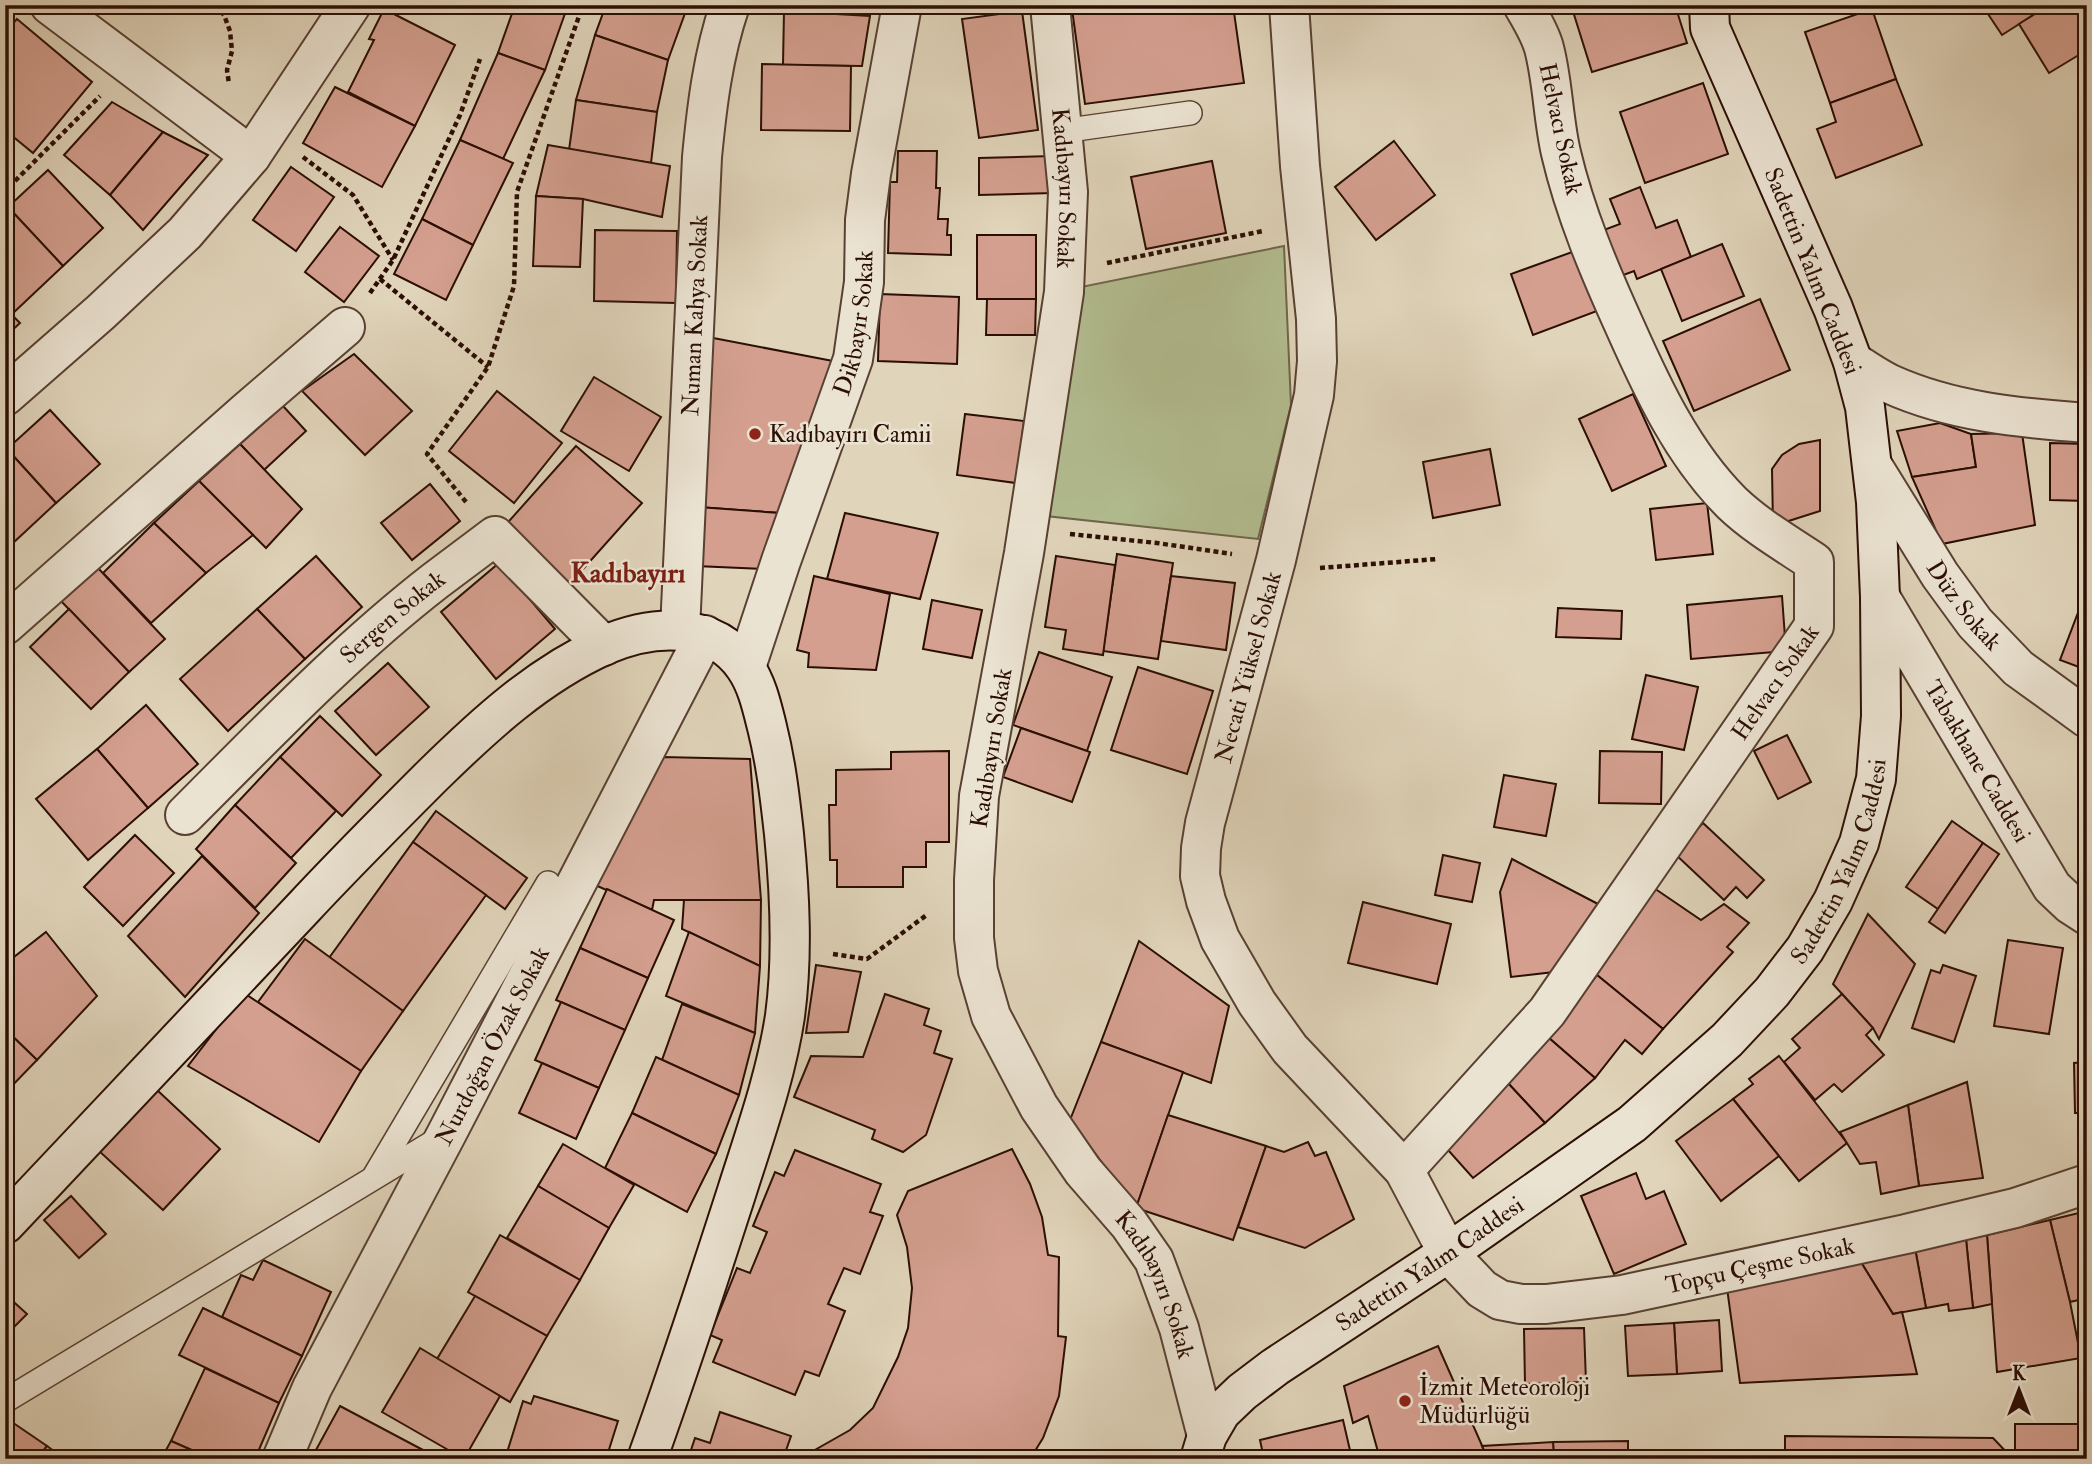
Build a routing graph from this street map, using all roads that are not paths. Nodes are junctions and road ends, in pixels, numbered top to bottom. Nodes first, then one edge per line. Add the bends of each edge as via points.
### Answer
1 (50, 5) edge
2 (351, 5) edge
3 (730, 5) edge
4 (902, 5) edge
5 (1050, 5) edge
6 (1289, 5) edge
7 (1523, 5) edge
8 (1708, 13) edge
9 (1190, 113) dead end
10 (1062, 131) junction
11 (260, 143) junction
12 (345, 327) road end
13 (1853, 362) junction
14 (5, 396) edge
15 (2087, 423) edge
16 (1872, 465) junction
17 (1880, 597) junction
18 (5, 625) edge
19 (693, 632) junction
20 (604, 646) junction
21 (746, 667) junction
22 (2087, 718) edge
23 (185, 815) dead end
24 (548, 883) dead end
25 (2087, 915) edge
26 (447, 1133) junction
27 (1404, 1170) junction
28 (373, 1179) junction
29 (2087, 1184) edge
30 (5, 1224) edge
31 (1448, 1253) junction
32 (5, 1401) edge
33 (1203, 1448) edge
34 (282, 1459) edge
35 (648, 1459) edge

1 - 11 street via 131,66
2 - 11 street
3 - 19 street, Numan Kahya Sokak via 707,98 702,157
4 - 21 street, Dikbayır Sokak via 871,174 853,359
5 - 10 street, Kadıbayırı Sokak
6 - 27 street, Necati Yüksel Sokak via 1315,319 1314,395 1276,560 1205,823 1200,876 1220,939 1256,1003 1290,1049
7 - 27 street, Helvacı Sokak via 1544,47 1561,154 1582,221 1634,347 1669,419 1701,467 1761,527 1814,562 1814,626 1547,1012
8 - 13 street, Sadettin Yalım Caddesi
9 - 10 lane
10 - 33 street, Kadıbayırı Sokak via 1068,192 1064,292 979,796 974,938 991,1016 1039,1107 1083,1171 1154,1259 1179,1328
11 - 14 street via 185,233
12 - 18 street
13 - 15 street via 1889,383 1940,402
13 - 16 street, Sadettin Yalım Caddesi via 1865,407
16 - 17 street, Sadettin Yalım Caddesi
16 - 22 street, Düz Sokak via 1975,623 2018,668
17 - 25 street, Tabakhane Caddesi via 2052,887
17 - 31 street, Sadettin Yalım Caddesi via 1881,716 1876,779 1859,843 1805,949 1727,1040 1632,1124
19 - 20 street via 635,635
19 - 21 street via 726,647
19 - 26 street, Nurdoğan Özak Sokak
20 - 23 street, Sergen Sokak via 495,536 366,639
20 - 30 street via 538,683 447,761
21 - 35 street via 760,700 777,767 789,881 785,1016 767,1097
24 - 28 lane
26 - 28 lane
26 - 34 street, Nurdoğan Özak Sokak via 312,1388
27 - 31 street, Necati Yüksel Sokak
28 - 32 lane
29 - 31 street, Topçu Çeşme Sokak via 2015,1208 1906,1234 1622,1295 1546,1304 1500,1300 1482,1289
31 - 33 street, Sadettin Yalım Caddesi via 1242,1392 1221,1412

